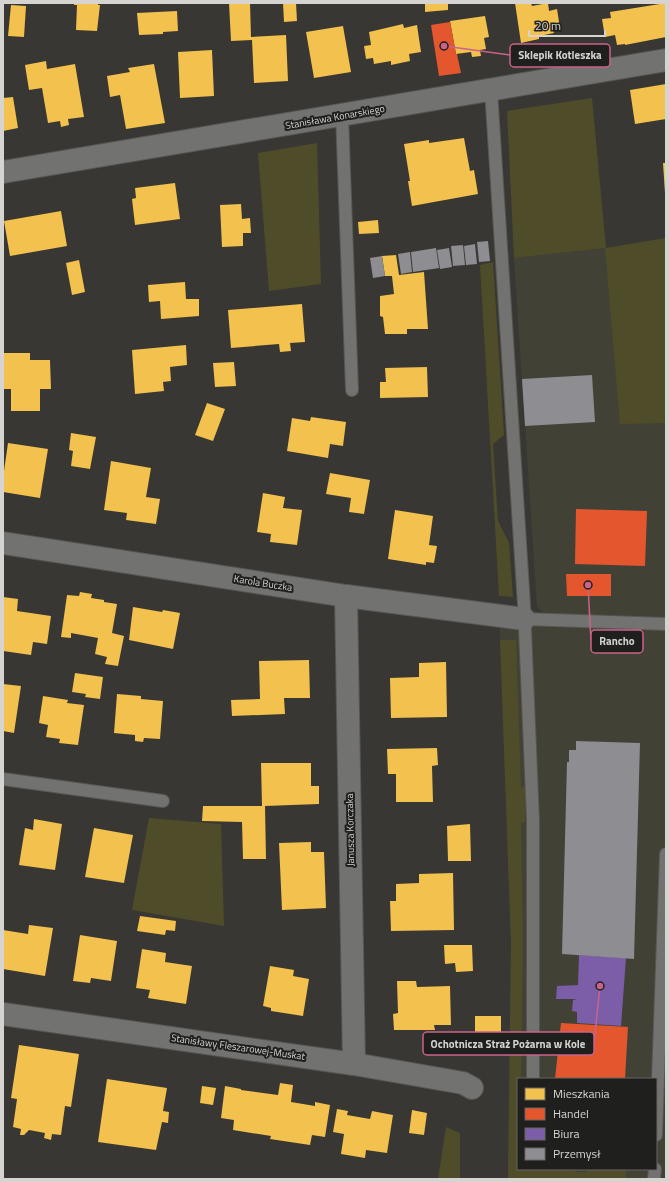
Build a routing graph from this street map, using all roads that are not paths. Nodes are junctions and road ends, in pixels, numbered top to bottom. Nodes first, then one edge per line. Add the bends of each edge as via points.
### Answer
1 (666, 60) edge
2 (491, 90) junction
3 (342, 115) junction
4 (3, 172) edge
5 (352, 390) dead end
6 (3, 543) edge
7 (346, 596) junction
8 (524, 619) junction
9 (666, 624) edge
10 (3, 779) edge
11 (163, 801) dead end
12 (666, 854) edge
13 (3, 1014) edge
14 (354, 1064) junction
15 (533, 1078) edge
16 (472, 1088) dead end
17 (657, 1107) edge

1 - 2 street, Stanisława Konarskiego
2 - 3 street, Stanisława Konarskiego
2 - 8 lane
3 - 4 street, Stanisława Konarskiego
3 - 5 lane
6 - 7 street, Karola Buczka
7 - 8 street, Karola Buczka
7 - 14 street, Janusza Korczaka
8 - 9 lane
8 - 15 lane via 533,820
10 - 11 lane
12 - 17 lane
13 - 14 street, Stanisławy Fleszarowej-Muskat
14 - 16 street, Stanisławy Fleszarowej-Muskat via 463,1083

